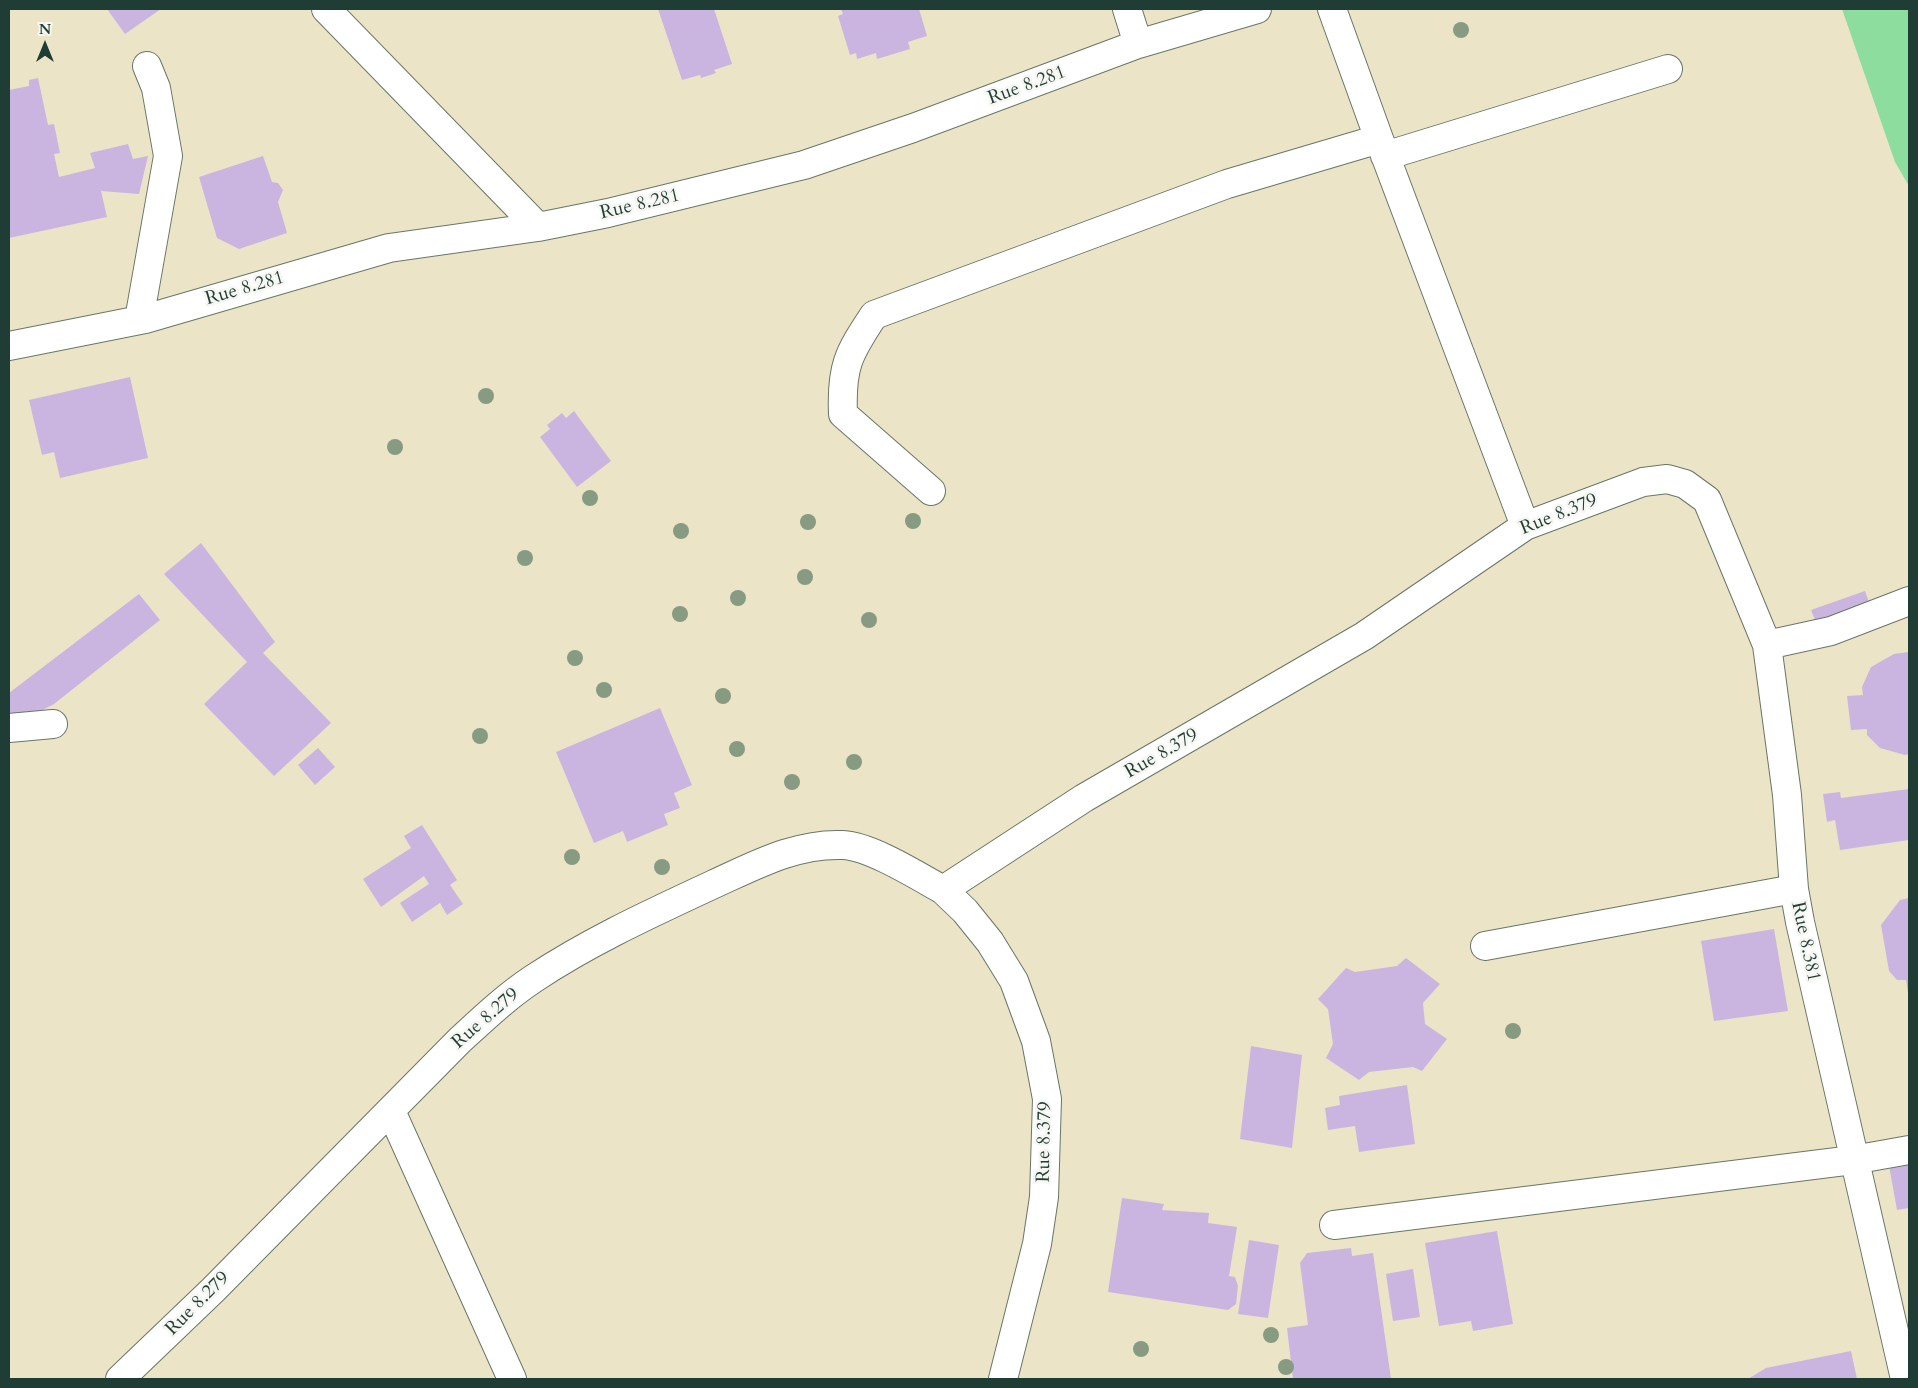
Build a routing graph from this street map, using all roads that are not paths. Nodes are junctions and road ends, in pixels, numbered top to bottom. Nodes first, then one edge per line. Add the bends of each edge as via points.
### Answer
1 (326, 9) edge
2 (1127, 9) edge
3 (1257, 9) edge
4 (1332, 9) edge
5 (1138, 44) junction
6 (147, 66) dead end
7 (1668, 69) dead end
8 (1382, 148) junction
9 (538, 227) junction
10 (140, 320) junction
11 (9, 346) edge
12 (931, 491) dead end
13 (1525, 526) junction
14 (1909, 601) edge
15 (1767, 645) junction
16 (53, 724) dead end
17 (9, 728) edge
18 (1794, 889) junction
19 (942, 890) junction
20 (1485, 946) dead end
21 (391, 1111) junction
22 (1909, 1150) edge
23 (1853, 1160) junction
24 (1334, 1225) dead end
25 (127, 1377) edge
26 (512, 1379) edge
27 (1003, 1379) edge
28 (1904, 1379) edge

1 - 9 street
2 - 5 street
3 - 5 street, Rue 8.281
4 - 8 street
5 - 9 street, Rue 8.281 via 804,165
6 - 10 street via 156,88 168,156
7 - 8 street
8 - 12 street via 1227,184 874,316 851,349 841,384 842,414
8 - 13 street
9 - 10 street, Rue 8.281 via 389,248
10 - 11 street, Rue 8.281
13 - 15 street, Rue 8.379 via 1643,482 1667,479 1685,484 1707,500
13 - 19 street, Rue 8.379 via 1364,636 1084,798
14 - 15 street via 1831,632
15 - 18 street, Rue 8.381 via 1787,795
16 - 17 street
18 - 20 street
18 - 23 street, Rue 8.381
19 - 21 street, Rue 8.279 via 890,860 846,845 815,845 782,854 622,926 533,979 467,1034
19 - 27 street, Rue 8.379 via 965,911 990,942 1014,981 1036,1041 1047,1099 1045,1180 1037,1244
21 - 25 street, Rue 8.279
21 - 26 street
22 - 23 street
23 - 24 street
23 - 28 street, Rue 8.381

